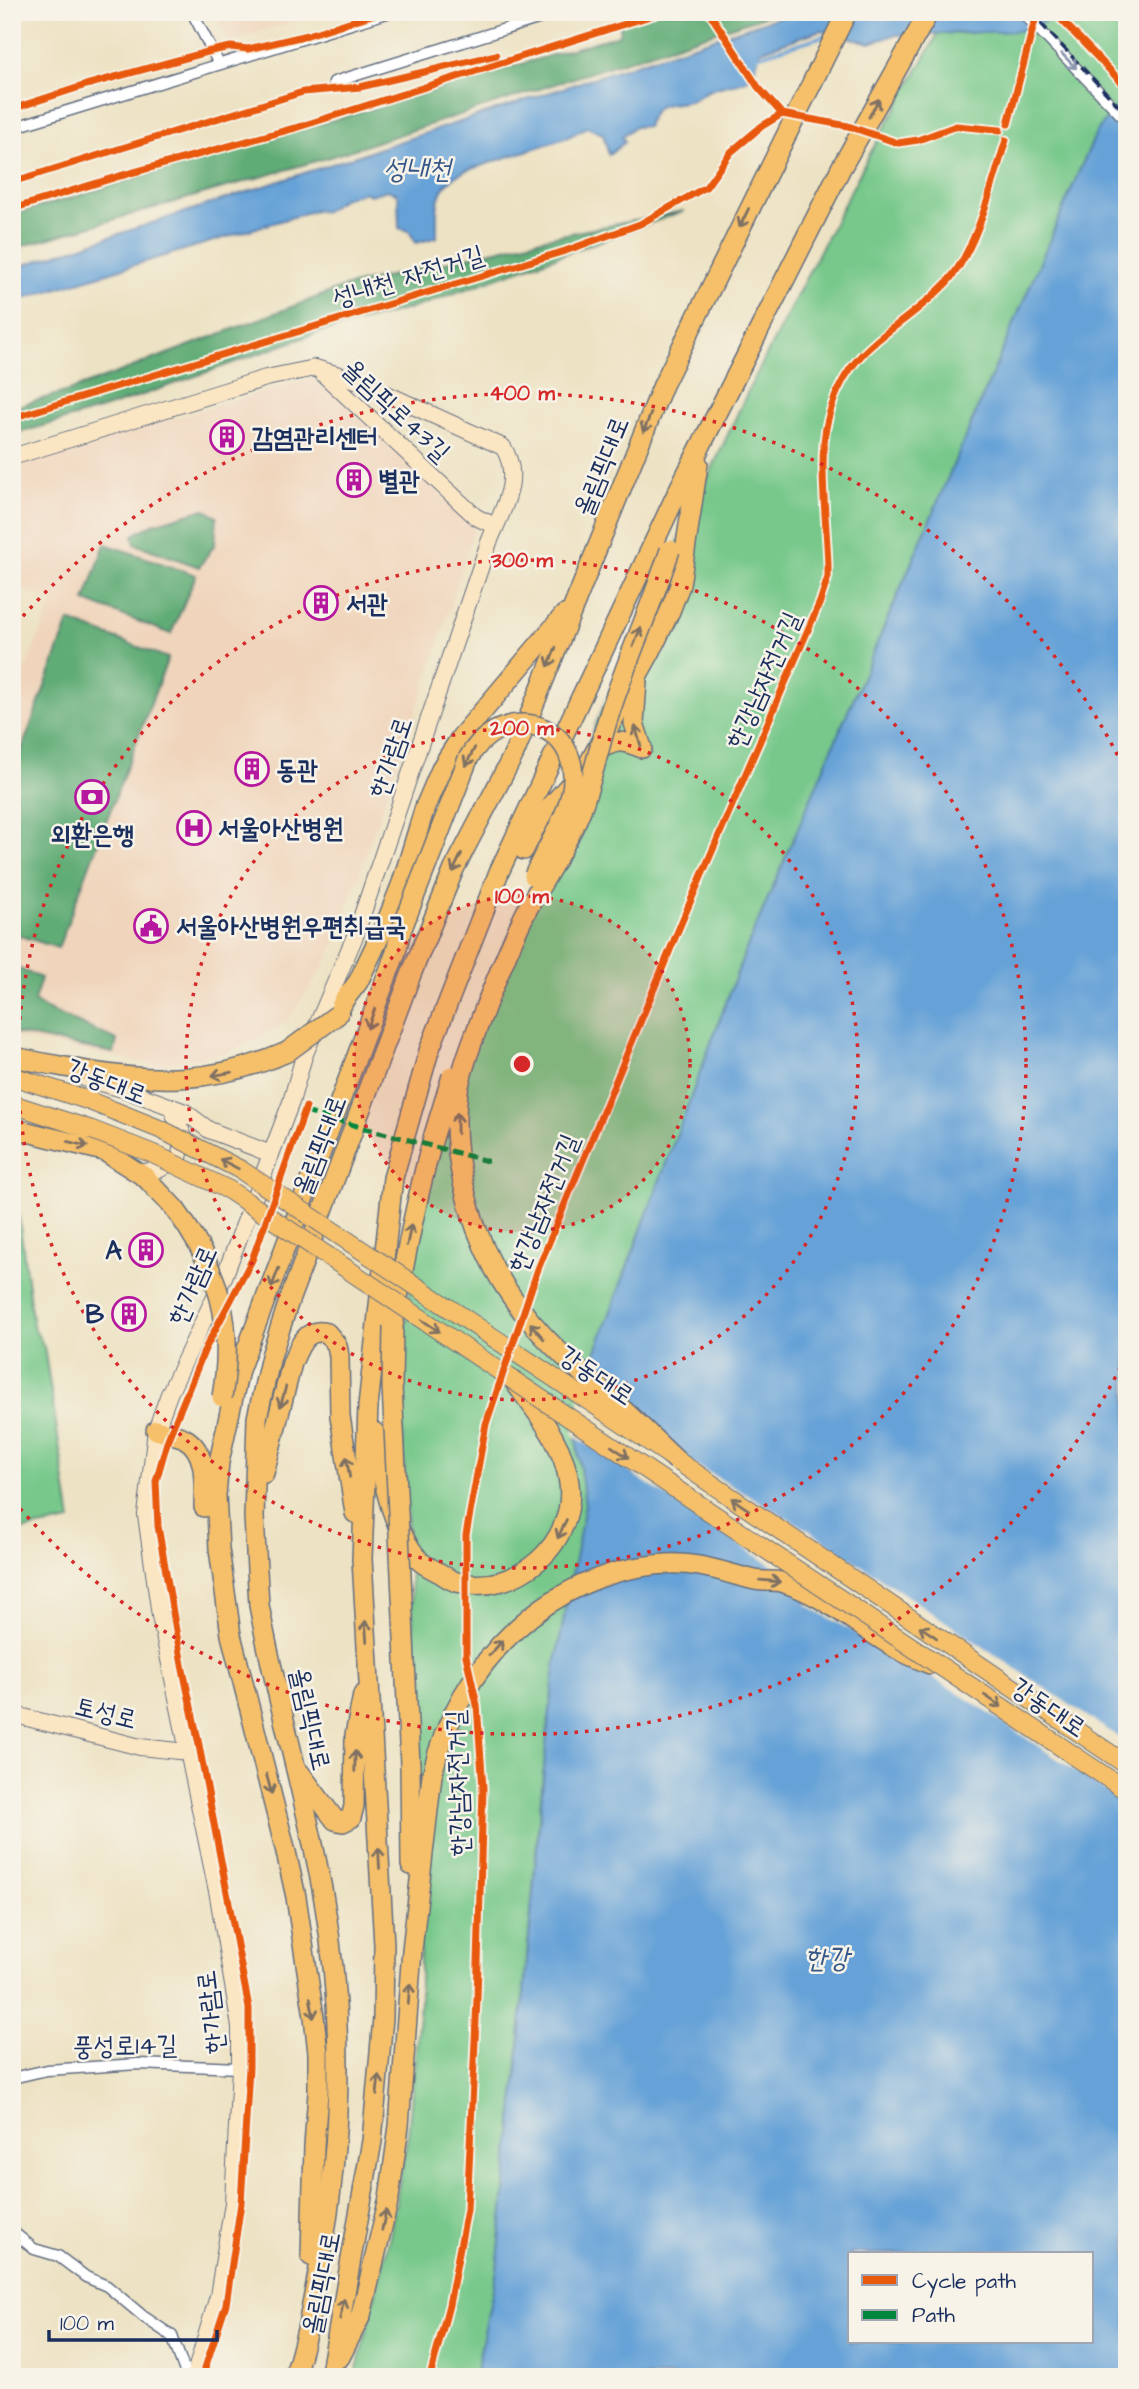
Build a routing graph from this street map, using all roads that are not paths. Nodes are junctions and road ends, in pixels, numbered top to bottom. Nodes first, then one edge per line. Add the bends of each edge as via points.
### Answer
1 (192, 12) edge
2 (390, 12) edge
3 (559, 12) edge
4 (847, 12) edge
5 (929, 12) edge
6 (1022, 12) edge
7 (219, 64) junction
8 (334, 82) dead end
9 (1127, 121) edge
10 (12, 128) edge
11 (315, 368) junction
12 (700, 451) junction
13 (12, 457) edge
14 (680, 487) junction
15 (495, 526) junction
16 (573, 604) junction
17 (638, 675) junction
18 (596, 751) junction
19 (401, 931) junction
20 (447, 1004) junction
21 (337, 1015) junction
22 (479, 1025) junction
23 (15, 1063) edge
24 (448, 1086) junction
25 (12, 1104) edge
26 (171, 1107) junction
27 (12, 1128) edge
28 (209, 1130) junction
29 (184, 1137) junction
30 (271, 1154) junction
31 (139, 1173) junction
32 (513, 1380) junction
33 (368, 1406) junction
34 (156, 1430) junction
35 (677, 1461) junction
36 (219, 1462) junction
37 (254, 1517) junction
38 (362, 1559) junction
39 (368, 1665) junction
40 (953, 1674) junction
41 (12, 1714) edge
42 (188, 1752) junction
43 (262, 1758) junction
44 (295, 1766) junction
45 (1127, 1766) edge
46 (1127, 1791) edge
47 (412, 1950) junction
48 (240, 2068) junction
49 (12, 2078) edge
50 (12, 2231) edge
51 (310, 2319) junction
52 (187, 2377) edge
53 (194, 2377) edge
54 (294, 2377) edge
55 (331, 2377) edge

1 - 7 street
2 - 7 street
3 - 8 street
4 -> 16 highway, 올림픽대로 via 663,385
12 -> 5 highway, 올림픽대로 via 841,168
6 -> 9 street
7 - 10 street
11 - 13 street, 올림픽로43길 via 266,378
11 - 15 street, 올림픽로43길 via 475,517
11 - 15 street, 한가람로 via 356,380 503,447 510,458 512,482
12 - 14 highway, 올림픽대로
12 - 17 highway via 680,585
14 - 20 highway, 올림픽대로 via 499,872
22 -> 14 highway, bridge via 527,911 579,813 619,686 670,550
15 - 30 street, 한가람로 via 355,936 304,1056
16 - 21 highway via 451,750 425,807 387,920
16 -> 37 highway, 올림픽대로 via 514,754 454,869 412,972 289,1301 257,1418
17 - 18 highway
18 -> 17 highway via 615,741 642,748 634,723
18 - 20 highway via 534,829 485,941
19 - 21 highway via 356,1002
24 -> 19 highway, bridge via 572,795 569,757 547,731 527,724 508,725 488,734 473,750
19 -> 36 highway via 239,1370
20 - 33 highway, 올림픽대로 via 393,1178
21 -> 23 highway, bridge via 287,1052 239,1070 171,1079 132,1078
22 - 24 highway, bridge
35 -> 22 highway, bridge via 549,1345 509,1293 484,1247 469,1201 457,1137 459,1088
23 - 26 street via 126,1090
35 -> 23 main road, 강동대로, bridge via 241,1170
47 -> 24 highway, bridge via 410,1765 392,1386 394,1326 407,1243
25 -> 32 main road, 강동대로, bridge via 151,1153 229,1190
26 - 28 street
26 - 29 street
27 -> 31 highway via 104,1151
28 - 29 street
28 - 30 street
29 - 31 street via 179,1158 160,1169
30 - 34 street, 한가람로 via 224,1277
31 - 36 highway, bridge via 175,1209 200,1246 218,1286 228,1350 219,1417
32 -> 33 highway via 559,1445 569,1483 569,1512 561,1534 543,1558 495,1584 456,1582 421,1562 390,1506
32 -> 40 main road, 강동대로, bridge
33 - 38 highway, 올림픽대로
34 - 42 street, 한가람로 via 146,1515 160,1616
34 - 43 highway via 183,1438 201,1461 207,1553 217,1614 246,1723
45 -> 35 main road, 강동대로, bridge
36 - 43 highway via 217,1522 226,1608
38 -> 37 highway via 340,1416 339,1356 327,1333 308,1334 297,1349
37 - 44 highway, 올림픽대로 via 259,1605
39 -> 38 highway, 올림픽대로
44 -> 39 highway via 335,1820 351,1818 355,1735
55 -> 39 highway, 올림픽대로 via 372,2141 383,2018 384,1945
40 -> 46 main road, 강동대로, bridge
47 -> 40 highway, bridge via 428,1797 436,1754 450,1716 505,1638 548,1605 597,1577 658,1564 691,1564 780,1582 833,1608 900,1651
41 - 42 street, 토성로 via 140,1747
42 - 48 street, 한가람로 via 240,2027
43 -> 51 highway via 296,1897 318,2053
44 - 51 highway, 올림픽대로 via 323,1896 339,2027 340,2078 330,2199
55 -> 47 highway via 360,2315 389,2198
48 - 49 street, 풍성로14길 via 138,2064 47,2070
48 - 53 street, 한가람로 via 233,2203 218,2296
50 - 52 street via 34,2249 58,2256 107,2286 172,2336
51 - 54 highway, 올림픽대로

